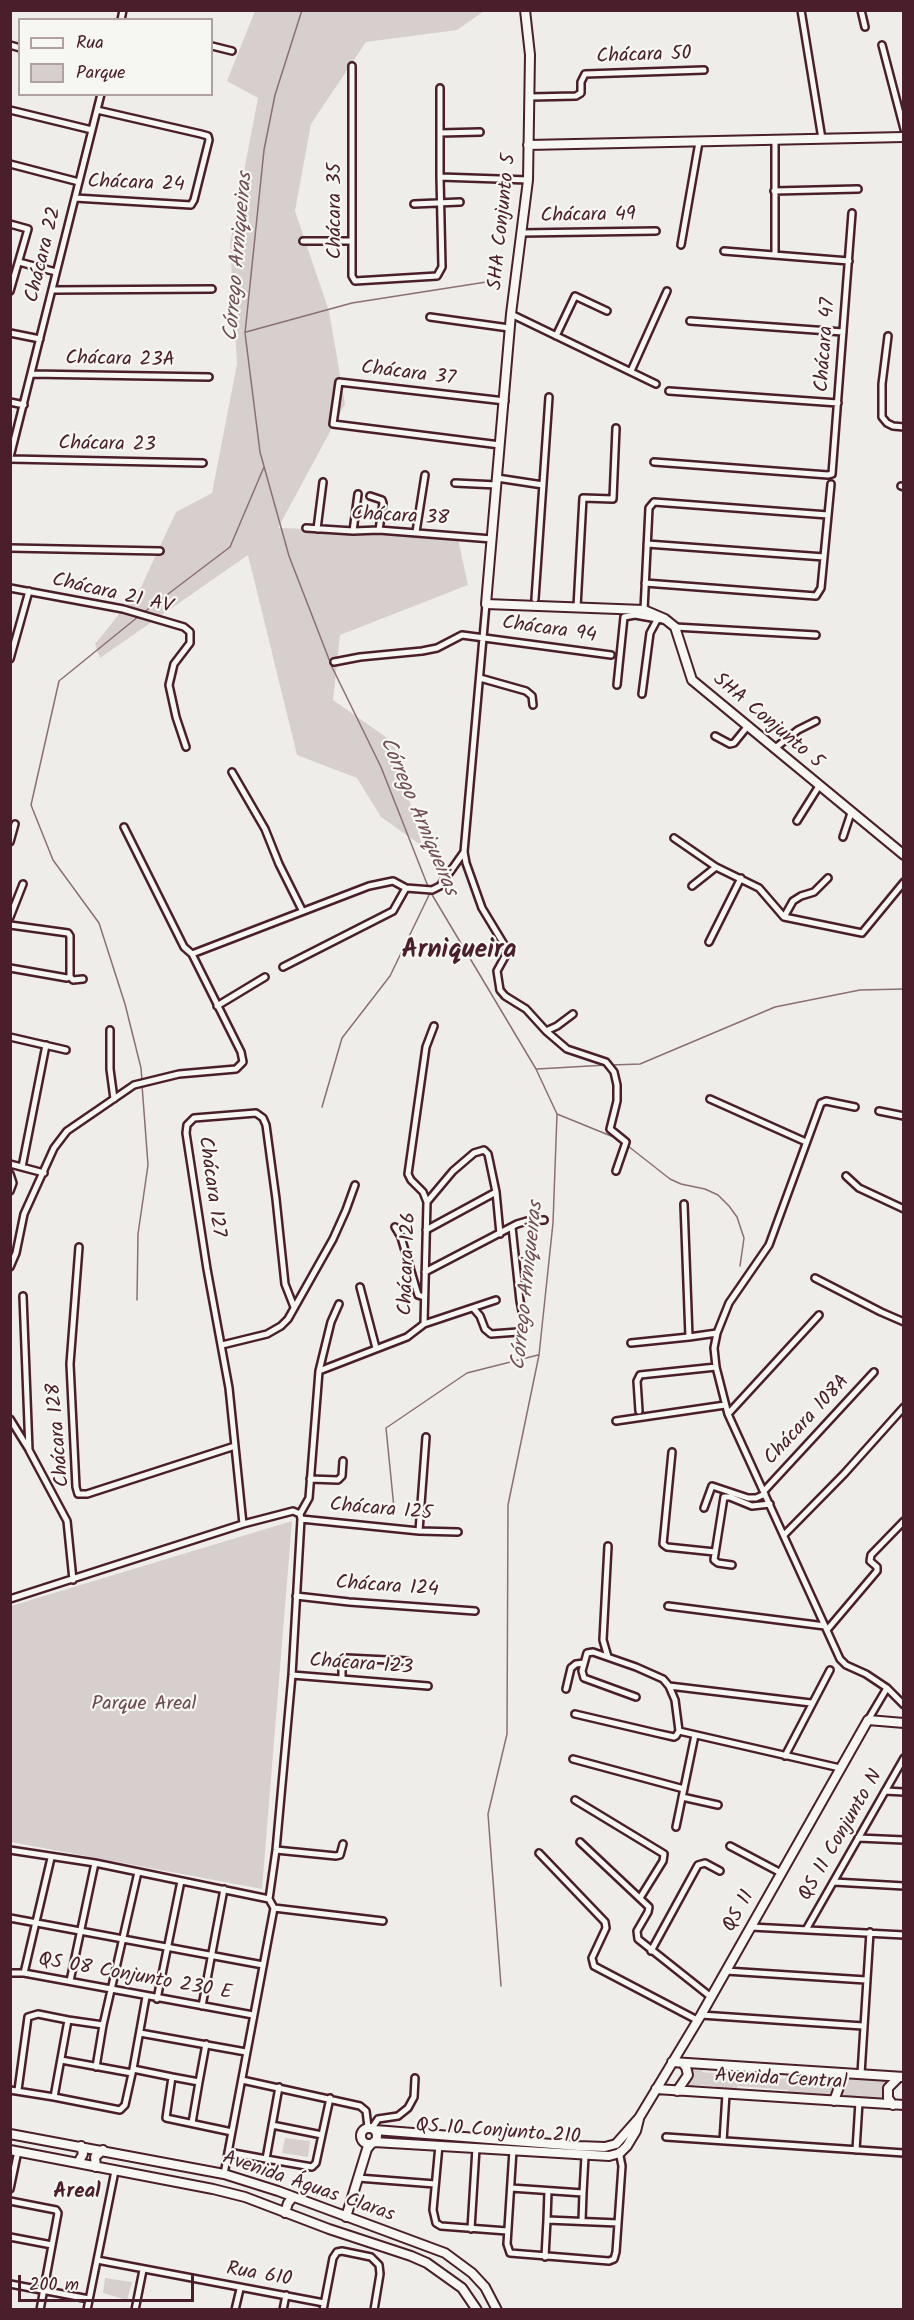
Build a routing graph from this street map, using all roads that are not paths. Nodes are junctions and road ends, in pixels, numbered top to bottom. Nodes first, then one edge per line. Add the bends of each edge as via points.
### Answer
1 (525, 10) edge
2 (801, 10) edge
3 (861, 10) edge
4 (865, 27) dead end
5 (213, 45) edge
6 (882, 45) dead end
7 (232, 51) dead end
8 (352, 66) dead end
9 (704, 70) dead end
10 (440, 88) dead end
11 (100, 96) edge
12 (530, 97) junction
13 (10, 110) edge
14 (97, 110) junction
15 (903, 129) edge
16 (92, 130) junction
17 (480, 132) dead end
18 (440, 133) junction
19 (903, 137) edge
20 (822, 139) junction
21 (775, 140) junction
22 (699, 142) junction
23 (528, 145) junction
24 (10, 164) edge
25 (440, 177) junction
26 (528, 180) junction
27 (79, 182) junction
28 (858, 189) dead end
29 (774, 191) junction
30 (75, 198) junction
31 (460, 202) dead end
32 (440, 203) junction
33 (414, 204) dead end
34 (852, 213) dead end
35 (10, 225) edge
36 (656, 231) dead end
37 (521, 233) junction
38 (303, 241) dead end
39 (352, 241) junction
40 (681, 245) dead end
41 (723, 251) dead end
42 (775, 255) junction
43 (849, 261) junction
44 (19, 262) junction
45 (56, 272) junction
46 (212, 289) dead end
47 (52, 290) junction
48 (10, 291) edge
49 (667, 291) dead end
50 (607, 311) dead end
51 (511, 314) junction
52 (430, 317) dead end
53 (690, 321) dead end
54 (509, 328) junction
55 (843, 332) junction
56 (10, 333) edge
57 (556, 336) junction
58 (888, 336) dead end
59 (40, 339) junction
60 (631, 372) junction
61 (31, 374) junction
62 (209, 377) dead end
63 (656, 384) dead end
64 (669, 391) dead end
65 (549, 397) dead end
66 (505, 401) junction
67 (10, 402) edge
68 (838, 403) junction
69 (24, 405) junction
70 (903, 427) edge
71 (616, 428) dead end
72 (500, 445) junction
73 (10, 458) edge
74 (654, 462) dead end
75 (203, 463) dead end
76 (425, 475) dead end
77 (497, 481) junction
78 (323, 482) dead end
79 (455, 483) dead end
80 (831, 484) dead end
81 (543, 485) junction
82 (358, 494) dead end
83 (370, 496) dead end
84 (828, 515) junction
85 (306, 528) dead end
86 (317, 529) junction
87 (379, 530) junction
88 (353, 531) junction
89 (416, 532) junction
90 (492, 539) junction
91 (648, 543) junction
92 (10, 548) edge
93 (160, 551) dead end
94 (824, 557) junction
95 (645, 583) junction
96 (10, 588) edge
97 (29, 591) junction
98 (535, 599) dead end
99 (486, 604) junction
100 (576, 607) junction
101 (644, 610) junction
102 (661, 619) junction
103 (675, 627) junction
104 (816, 635) dead end
105 (483, 637) junction
106 (611, 655) dead end
107 (10, 659) edge
108 (334, 662) dead end
109 (480, 678) junction
110 (617, 685) dead end
111 (642, 694) dead end
112 (533, 705) dead end
113 (816, 721) dead end
114 (747, 728) junction
115 (716, 736) dead end
116 (186, 747) dead end
117 (774, 749) junction
118 (232, 772) dead end
119 (819, 786) junction
120 (851, 813) junction
121 (797, 821) dead end
122 (15, 824) dead end
123 (124, 827) dead end
124 (843, 837) dead end
125 (674, 838) dead end
126 (10, 842) edge
127 (464, 852) junction
128 (903, 855) edge
129 (716, 867) junction
130 (741, 878) junction
131 (828, 878) dead end
132 (903, 882) edge
133 (23, 884) dead end
134 (693, 886) dead end
135 (406, 888) junction
136 (302, 910) junction
137 (10, 917) edge
138 (784, 917) junction
139 (10, 925) edge
140 (709, 942) dead end
141 (192, 954) junction
142 (283, 967) dead end
143 (10, 968) edge
144 (265, 977) dead end
145 (67, 978) dead end
146 (82, 979) dead end
147 (217, 1006) junction
148 (573, 1014) dead end
149 (434, 1026) dead end
150 (110, 1030) dead end
151 (546, 1031) junction
152 (10, 1037) edge
153 (46, 1045) junction
154 (66, 1050) dead end
155 (114, 1099) junction
156 (710, 1099) dead end
157 (855, 1107) dead end
158 (879, 1111) dead end
159 (903, 1116) edge
160 (806, 1142) junction
161 (10, 1164) edge
162 (22, 1167) junction
163 (616, 1171) dead end
164 (44, 1173) junction
165 (10, 1174) edge
166 (846, 1176) dead end
167 (355, 1185) dead end
168 (10, 1191) edge
169 (496, 1192) junction
170 (427, 1202) junction
171 (684, 1204) dead end
172 (903, 1209) edge
173 (544, 1220) dead end
174 (395, 1227) dead end
175 (512, 1227) junction
176 (426, 1230) junction
177 (500, 1234) junction
178 (79, 1247) dead end
179 (11, 1264) edge
180 (425, 1272) junction
181 (815, 1278) dead end
182 (360, 1287) dead end
183 (23, 1296) dead end
184 (424, 1297) junction
185 (496, 1300) dead end
186 (339, 1304) dead end
187 (294, 1307) junction
188 (474, 1309) junction
189 (819, 1316) dead end
190 (524, 1321) dead end
191 (903, 1322) edge
192 (424, 1324) junction
193 (518, 1332) dead end
194 (717, 1333) junction
195 (688, 1337) junction
196 (631, 1343) dead end
197 (222, 1345) junction
198 (376, 1348) junction
199 (716, 1367) junction
200 (319, 1371) junction
201 (874, 1372) dead end
202 (725, 1405) junction
203 (903, 1407) edge
204 (639, 1411) dead end
205 (728, 1414) junction
206 (10, 1419) edge
207 (616, 1421) dead end
208 (426, 1437) dead end
209 (235, 1446) junction
210 (29, 1450) junction
211 (672, 1452) dead end
212 (343, 1461) dead end
213 (310, 1479) junction
214 (764, 1492) junction
215 (770, 1504) junction
216 (704, 1508) dead end
217 (300, 1517) junction
218 (903, 1521) edge
219 (243, 1524) junction
220 (419, 1531) junction
221 (458, 1532) dead end
222 (784, 1535) junction
223 (608, 1546) dead end
224 (715, 1552) junction
225 (732, 1565) dead end
226 (73, 1580) junction
227 (296, 1596) junction
228 (11, 1597) edge
229 (668, 1606) dead end
230 (475, 1611) dead end
231 (826, 1628) junction
232 (608, 1657) junction
233 (408, 1661) dead end
234 (584, 1663) junction
235 (830, 1670) dead end
236 (292, 1675) junction
237 (342, 1679) junction
238 (428, 1686) dead end
239 (669, 1686) junction
240 (887, 1688) junction
241 (566, 1689) dead end
242 (636, 1697) dead end
243 (811, 1703) junction
244 (903, 1705) edge
245 (575, 1714) dead end
246 (868, 1720) junction
247 (903, 1723) edge
248 (679, 1731) junction
249 (695, 1735) junction
250 (785, 1756) junction
251 (903, 1758) edge
252 (573, 1759) dead end
253 (840, 1768) junction
254 (896, 1772) junction
255 (903, 1773) edge
256 (684, 1789) junction
257 (885, 1791) junction
258 (903, 1792) edge
259 (682, 1797) junction
260 (575, 1800) dead end
261 (718, 1805) dead end
262 (676, 1827) dead end
263 (858, 1838) junction
264 (903, 1840) edge
265 (580, 1842) dead end
266 (343, 1844) dead end
267 (730, 1846) dead end
268 (10, 1850) edge
269 (276, 1850) junction
270 (539, 1853) dead end
271 (51, 1858) junction
272 (95, 1863) junction
273 (720, 1871) dead end
274 (138, 1872) junction
275 (781, 1873) junction
276 (181, 1881) junction
277 (834, 1882) junction
278 (903, 1886) edge
279 (224, 1889) junction
280 (640, 1898) junction
281 (269, 1899) junction
282 (274, 1908) junction
283 (10, 1918) edge
284 (383, 1921) dead end
285 (35, 1923) junction
286 (751, 1926) junction
287 (807, 1928) junction
288 (80, 1932) junction
289 (870, 1932) junction
290 (903, 1935) edge
291 (123, 1940) junction
292 (168, 1948) junction
293 (651, 1951) junction
294 (211, 1957) junction
295 (263, 1965) junction
296 (726, 1971) junction
297 (24, 1973) junction
298 (10, 1974) edge
299 (866, 1980) junction
300 (70, 1981) junction
301 (111, 1989) junction
302 (146, 1997) junction
303 (711, 1997) junction
304 (157, 1998) junction
305 (202, 2006) junction
306 (254, 2015) junction
307 (699, 2018) junction
308 (68, 2020) junction
309 (103, 2025) junction
310 (863, 2026) junction
311 (140, 2033) junction
312 (206, 2044) junction
313 (246, 2052) junction
314 (61, 2060) junction
315 (672, 2062) junction
316 (682, 2063) junction
317 (96, 2067) junction
318 (133, 2071) junction
319 (839, 2073) junction
320 (861, 2074) junction
321 (172, 2077) junction
322 (901, 2077) edge
323 (415, 2078) dead end
324 (242, 2080) junction
325 (199, 2082) junction
326 (279, 2088) junction
327 (656, 2089) junction
328 (10, 2090) edge
329 (18, 2090) junction
330 (677, 2091) junction
331 (726, 2094) junction
332 (54, 2097) junction
333 (330, 2098) junction
334 (834, 2101) junction
335 (859, 2102) junction
336 (893, 2105) junction
337 (903, 2105) edge
338 (639, 2118) junction
339 (192, 2123) junction
340 (272, 2125) junction
341 (372, 2129) junction
342 (232, 2132) junction
343 (10, 2133) edge
344 (322, 2135) junction
345 (666, 2137) dead end
346 (723, 2141) junction
347 (370, 2142) junction
348 (616, 2144) junction
349 (439, 2145) junction
350 (81, 2146) junction
351 (476, 2148) junction
352 (103, 2150) junction
353 (513, 2150) junction
354 (856, 2150) junction
355 (14, 2151) edge
356 (228, 2152) junction
357 (620, 2153) junction
358 (903, 2153) edge
359 (585, 2156) junction
360 (266, 2158) junction
361 (78, 2163) junction
362 (96, 2167) junction
363 (115, 2171) junction
364 (224, 2174) junction
365 (358, 2178) junction
366 (435, 2184) junction
367 (511, 2188) junction
368 (10, 2189) edge
369 (278, 2191) junction
370 (548, 2191) junction
371 (583, 2193) junction
372 (293, 2197) junction
373 (10, 2201) edge
374 (268, 2206) junction
375 (285, 2212) junction
376 (346, 2217) junction
377 (547, 2220) junction
378 (582, 2221) junction
379 (618, 2223) junction
380 (471, 2229) junction
381 (507, 2231) junction
382 (10, 2237) edge
383 (52, 2245) junction
384 (545, 2257) junction
385 (97, 2260) junction
386 (143, 2270) junction
387 (10, 2284) edge
388 (240, 2289) junction
389 (44, 2291) junction
390 (286, 2295) junction
391 (89, 2298) junction
392 (323, 2306) edge
393 (40, 2310) edge
394 (87, 2310) edge
395 (135, 2310) edge
396 (235, 2310) edge
397 (283, 2310) edge
398 (374, 2310) edge
399 (477, 2310) edge
400 (497, 2310) edge

1 - 12 street
2 - 20 street
3 - 4 street
5 - 7 street
6 - 15 street
8 - 39 street, Chácara 35
9 - 12 street, Chácara 50 via 585,74 581,93 576,96
10 - 18 street, Chácara 35
11 - 14 street, Chácara 22
12 - 23 street
13 - 16 street
14 - 16 street, Chácara 22
14 - 30 street, Chácara 24 via 205,135 209,140 194,200 191,205
16 - 27 street, Chácara 22
17 - 18 street
18 - 25 street, Chácara 35
19 - 20 street, SHA Conjunto 5
20 - 21 street, SHA Conjunto 5
21 - 22 street, SHA Conjunto 5
21 - 29 street
22 - 23 street, SHA Conjunto 5
22 - 40 street
23 - 26 street, SHA Conjunto 5
24 - 27 street
25 - 26 street
25 - 32 street, Chácara 35
26 - 37 street, SHA Conjunto 5
27 - 30 street, Chácara 22
28 - 29 street
29 - 42 street
30 - 45 street, Chácara 22
31 - 32 street
32 - 33 street
32 - 39 street, Chácara 35 via 442,267 437,276 355,281
34 - 43 street, Chácara 47
35 - 44 street via 28,229
36 - 37 street, Chácara 49
37 - 51 street, SHA Conjunto 5
38 - 39 street
41 - 42 street
42 - 43 street
43 - 55 street, Chácara 47
44 - 45 street
44 - 48 street
45 - 47 street, Chácara 22
46 - 47 street
47 - 59 street, Chácara 22
49 - 60 street
50 - 57 street via 575,296
51 - 54 street, SHA Conjunto 5
51 - 57 street
52 - 54 street
53 - 55 street
54 - 66 street, SHA Conjunto 5
55 - 68 street, Chácara 47
56 - 59 street
57 - 60 street
58 - 70 street via 882,417 893,426
59 - 61 street, Chácara 22
60 - 63 street
61 - 62 street, Chácara 23A
61 - 69 street, Chácara 22
64 - 68 street
65 - 81 street
66 - 72 street, SHA Conjunto 5
66 - 72 street, Chácara 37 via 339,382 333,424
67 - 69 street
68 - 74 street, Chácara 47 via 833,471 828,476
69 - 73 street, Chácara 22
71 - 100 street via 613,499 583,498
72 - 77 street, SHA Conjunto 5
73 - 75 street, Chácara 23
76 - 89 street
77 - 79 street
77 - 81 street
77 - 90 street, SHA Conjunto 5
78 - 86 street
80 - 84 street
81 - 98 street
82 - 88 street
83 - 87 street via 383,503
84 - 91 street via 654,502 649,508
84 - 94 street
85 - 86 street, Chácara 38
86 - 88 street, Chácara 38
87 - 88 street, Chácara 38
87 - 89 street, Chácara 38
89 - 90 street, Chácara 38
90 - 99 street, SHA Conjunto 5
91 - 94 street
91 - 95 street
92 - 93 street
94 - 95 street via 821,588 816,596
95 - 101 street
96 - 97 street, Chácara 21 AV
97 - 107 street
97 - 116 street, Chácara 21 AV via 123,609 190,632 190,643 174,663 169,685
99 - 100 street
99 - 105 street, SHA Conjunto 5
100 - 101 street
101 - 102 street
102 - 103 street
102 - 110 street via 624,617
102 - 111 street via 650,633
103 - 104 street
103 - 114 street, SHA Conjunto 5 via 692,681
105 - 106 street, Chácara 94
105 - 108 street, Chácara 94 via 462,634 437,648
105 - 109 street, SHA Conjunto 5
109 - 112 street via 526,691 532,696
109 - 127 street, SHA Conjunto 5
113 - 117 street
114 - 115 street via 734,743
114 - 117 street, SHA Conjunto 5
117 - 119 street, SHA Conjunto 5
118 - 136 street via 266,829
119 - 120 street, SHA Conjunto 5
119 - 121 street
120 - 124 street
120 - 128 street, SHA Conjunto 5
122 - 126 street
123 - 141 street via 184,947
125 - 129 street
127 - 135 street via 440,886 432,890
127 - 151 street via 482,908 508,951 497,971 500,990 526,1009
129 - 130 street
129 - 134 street
130 - 138 street via 759,888
130 - 140 street
131 - 138 street via 814,892 794,902
132 - 138 street via 862,933
133 - 137 street
135 - 136 street via 393,881 369,886
135 - 142 street via 393,911
136 - 141 street
139 - 146 street via 68,933 70,977
141 - 147 street
143 - 145 street
144 - 147 street
147 - 155 street via 241,1052 242,1064 231,1070 205,1070 148,1080
148 - 151 street
149 - 170 street, Chácara 126 via 424,1057 408,1174
150 - 155 street
151 - 163 street via 567,1049 606,1062 614,1072 616,1101 610,1129 626,1142
152 - 153 street
153 - 154 street
153 - 162 street
155 - 164 street via 67,1131 54,1148
156 - 160 street
157 - 160 street via 822,1101
158 - 159 street
160 - 194 street via 769,1245 729,1303
161 - 162 street
162 - 164 street
164 - 179 street via 24,1214
165 - 168 street
166 - 172 street via 859,1188
167 - 187 street via 333,1239
169 - 170 street via 488,1154 482,1150 453,1171
169 - 176 street
169 - 177 street
170 - 176 street, Chácara 126
171 - 195 street
173 - 175 street
174 - 184 street via 418,1294
175 - 177 street
175 - 190 street
176 - 180 street, Chácara 126
177 - 180 street
178 - 209 street, Chácara 128 via 70,1364 78,1494
180 - 184 street, Chácara 126
181 - 191 street
182 - 198 street
183 - 210 street
184 - 192 street, Chácara 126
185 - 188 street
186 - 200 street
187 - 197 street via 277,1329
187 - 197 street, Chácara 127 via 285,1284 263,1118 256,1113 194,1118 186,1133
188 - 192 street
188 - 193 street via 491,1334
189 - 205 street
192 - 198 street, Chácara 126 via 407,1337
194 - 195 street
194 - 199 street
195 - 196 street
197 - 209 street, Chácara 127
198 - 200 street, Chácara 126
199 - 202 street
199 - 204 street via 640,1375
200 - 213 street
201 - 214 street, Chácara 108A
202 - 205 street
202 - 207 street
203 - 222 street
205 - 214 street
206 - 210 street
208 - 220 street
209 - 219 street, Chácara 127
210 - 226 street via 68,1521
211 - 224 street via 663,1544
212 - 213 street via 338,1480
213 - 217 street via 309,1498
214 - 215 street
214 - 216 street via 748,1498 712,1486
215 - 222 street
215 - 224 street via 752,1506 724,1497
217 - 219 street, Chácara 125 via 293,1511
217 - 220 street, Chácara 125
217 - 227 street
218 - 231 street via 871,1555 870,1561 877,1571
219 - 226 street, Chácara 125
220 - 221 street, Chácara 125
222 - 231 street
223 - 232 street via 603,1640
224 - 225 street via 716,1562
226 - 228 street, Chácara 125
227 - 230 street, Chácara 124
227 - 236 street
229 - 231 street
231 - 240 street via 844,1664
232 - 234 street via 588,1652
232 - 239 street via 657,1676
233 - 237 street via 346,1658 342,1662
234 - 241 street via 571,1668
234 - 242 street via 582,1674 586,1680
235 - 243 street
236 - 237 street, Chácara 123
236 - 269 street
237 - 238 street, Chácara 123
239 - 243 street
239 - 248 street
240 - 244 street
240 - 246 street
243 - 250 street
245 - 248 street via 674,1737
246 - 247 street
246 - 253 street, QS 11
248 - 249 street
249 - 250 street
249 - 256 street
250 - 253 street
251 - 254 street, QS 11 Conjunto N
252 - 256 street
253 - 275 street, QS 11
254 - 255 street
254 - 257 street, QS 11 Conjunto N
256 - 259 street
257 - 258 street
257 - 263 street, QS 11 Conjunto N
259 - 261 street
259 - 262 street
260 - 280 street via 664,1854
263 - 264 street
263 - 277 street, QS 11 Conjunto N
265 - 280 street
266 - 269 street via 336,1857
267 - 275 street
268 - 271 street
269 - 281 street
270 - 307 street via 605,1922 592,1958 594,1966
271 - 272 street
271 - 285 street
272 - 274 street
272 - 288 street
273 - 293 street via 705,1863 699,1865
274 - 276 street
274 - 291 street
275 - 286 street, QS 11
276 - 279 street
276 - 292 street
277 - 278 street
277 - 287 street, QS 11 Conjunto N
279 - 281 street
279 - 294 street
280 - 293 street via 649,1910 636,1935
281 - 282 street
282 - 284 street
282 - 295 street
283 - 285 street
285 - 288 street
285 - 297 street
286 - 287 street
286 - 296 street, QS 11
287 - 289 street
288 - 291 street
288 - 300 street
289 - 290 street
289 - 299 street
291 - 292 street
291 - 301 street
292 - 294 street
292 - 304 street
293 - 303 street
294 - 295 street
294 - 305 street
295 - 306 street
296 - 299 street
296 - 303 street, QS 11
297 - 298 street, QS 08 Conjunto 230 E
297 - 300 street, QS 08 Conjunto 230 E
299 - 310 street
300 - 301 street, QS 08 Conjunto 230 E
301 - 302 street, QS 08 Conjunto 230 E
301 - 309 street
302 - 304 street, QS 08 Conjunto 230 E
302 - 311 street
303 - 307 street, QS 11
304 - 305 street, QS 08 Conjunto 230 E
305 - 306 street, QS 08 Conjunto 230 E
306 - 313 street
307 - 310 street
307 - 315 street, QS 11
308 - 309 street
308 - 314 street
308 - 329 street via 39,2014 28,2017
309 - 317 street
310 - 320 street
311 - 312 street
311 - 318 street
312 - 313 street
312 - 325 street
313 - 324 street
314 - 317 street
314 - 332 street
315 - 316 street, Avenida Central
315 - 327 street, QS 11
316 - 319 street, Avenida Central
316 - 330 street via 688,2075
317 - 318 street
318 - 321 street
318 - 332 street via 126,2105 120,2110
319 - 320 street, Avenida Central
319 - 334 street via 840,2087
320 - 322 street, Avenida Central
321 - 325 street
321 - 339 street via 165,2118
322 - 336 street via 888,2088
323 - 341 street via 414,2097 408,2108 398,2116 378,2119
324 - 326 street
324 - 342 street
325 - 339 street
326 - 333 street
326 - 340 street
327 - 330 street, Avenida Central
327 - 338 street, QS 11
328 - 329 street
329 - 332 street
330 - 331 street, Avenida Central
331 - 334 street, Avenida Central
331 - 346 street
333 - 341 street via 362,2107
333 - 344 street
334 - 335 street, Avenida Central
335 - 336 street, Avenida Central
335 - 354 street
336 - 337 street, Avenida Central
338 - 348 street, QS 11
338 - 357 street, QS 11 via 633,2136
339 - 342 street
340 - 344 street
340 - 360 street
341 - 347 street via 377,2136
341 - 347 street via 362,2131 361,2139
341 - 348 street, QS 10 Conjunto 210 via 578,2146
342 - 356 street
343 - 350 street, Avenida Águas Claras
344 - 360 street via 312,2167
345 - 346 street
346 - 354 street
347 - 349 street, QS 10 Conjunto 210
347 - 365 street
348 - 357 street
349 - 351 street, QS 10 Conjunto 210
349 - 366 street
350 - 352 street, Avenida Águas Claras
350 - 361 street via 83,2154
351 - 353 street, QS 10 Conjunto 210
351 - 380 street
352 - 362 street via 95,2157
352 - 364 street, Avenida Águas Claras
353 - 359 street, QS 10 Conjunto 210
353 - 367 street
354 - 358 street
355 - 361 street, Avenida Águas Claras
355 - 368 street
356 - 360 street
356 - 364 street
357 - 359 street, QS 10 Conjunto 210
357 - 379 street
359 - 371 street
361 - 362 street, Avenida Águas Claras
362 - 363 street, Avenida Águas Claras
363 - 374 street, Avenida Águas Claras via 213,2188
363 - 385 street
364 - 369 street, Avenida Águas Claras
365 - 366 street
365 - 376 street
366 - 380 street via 436,2223
367 - 370 street
367 - 381 street
369 - 372 street, Avenida Águas Claras
369 - 374 street via 275,2202
370 - 371 street
370 - 377 street
371 - 378 street
372 - 375 street
372 - 376 street, Avenida Águas Claras
373 - 383 street via 57,2211
374 - 375 street, Avenida Águas Claras
375 - 399 street, Avenida Águas Claras via 427,2263 462,2288
376 - 400 street, Avenida Águas Claras via 454,2258 485,2287
377 - 378 street
377 - 384 street
378 - 379 street
379 - 384 street via 615,2256 611,2260
380 - 381 street
381 - 384 street via 510,2253
382 - 383 street
383 - 389 street
385 - 386 street, Rua 610
385 - 391 street
386 - 388 street, Rua 610
386 - 395 street
387 - 389 street
388 - 390 street, Rua 610
388 - 396 street
389 - 391 street
389 - 393 street
390 - 392 street, Rua 610
390 - 397 street
391 - 394 street
392 - 398 street via 334,2255 339,2252 371,2257 380,2265

